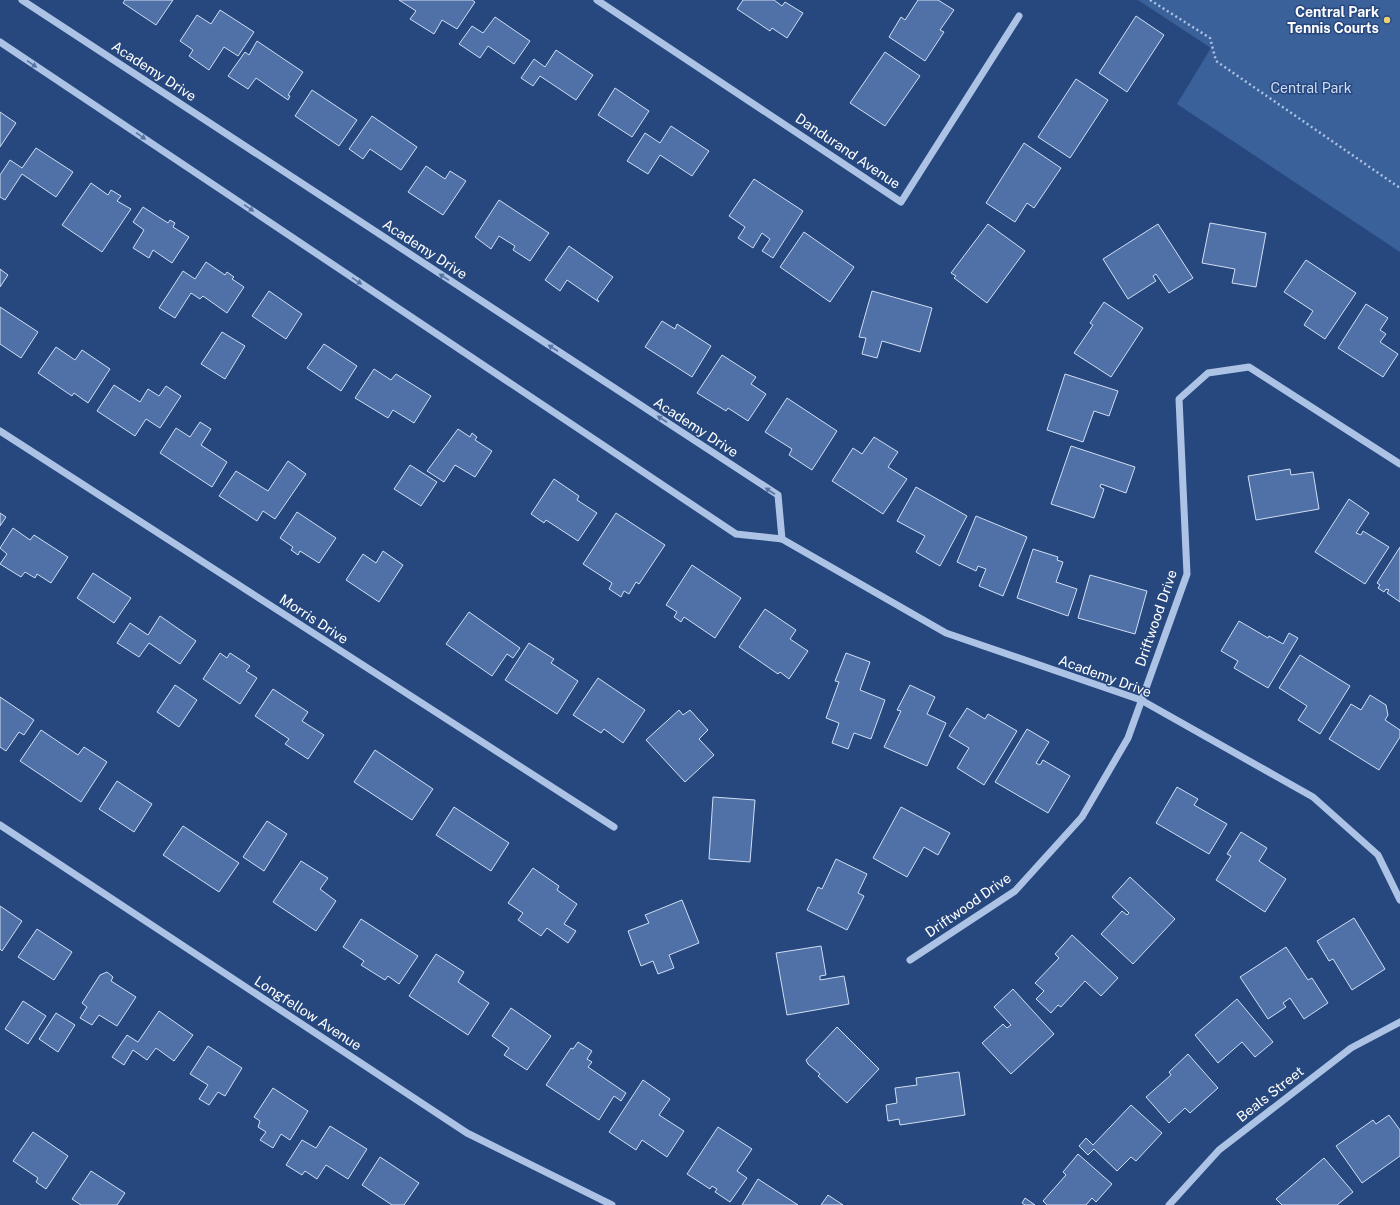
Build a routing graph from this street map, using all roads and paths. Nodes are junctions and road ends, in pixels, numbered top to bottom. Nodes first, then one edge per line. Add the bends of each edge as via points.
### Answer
1 (22, 0) edge
2 (597, 0) edge
3 (1150, 0) edge
4 (1019, 16) dead end
5 (0, 42) edge
6 (1400, 188) edge
7 (0, 431) edge
8 (1400, 464) edge
9 (782, 539) junction
10 (1141, 700) junction
11 (0, 825) edge
12 (614, 827) dead end
13 (1400, 900) edge
14 (910, 960) dead end
15 (1400, 1022) edge
16 (1172, 1202) edge
17 (612, 1205) edge
18 (1181, 1205) edge

9 -> 1 street, Academy Drive via 778,495
2 - 4 street, Dandurand Avenue via 902,202
3 - 6 path via 1210,38 1216,61
5 -> 9 street, Academy Drive via 736,534
7 - 12 street, Morris Drive
8 - 10 street, Driftwood Drive via 1249,366 1208,373 1179,399 1187,574
9 - 10 street, Academy Drive via 946,633
10 - 13 street, Academy Drive via 1313,797 1378,855
10 - 14 street, Driftwood Drive via 1128,738 1082,817 1015,891
11 - 17 street, Longfellow Avenue via 467,1133
15 - 16 street, Beals Street via 1351,1048 1219,1150
16 - 18 street

